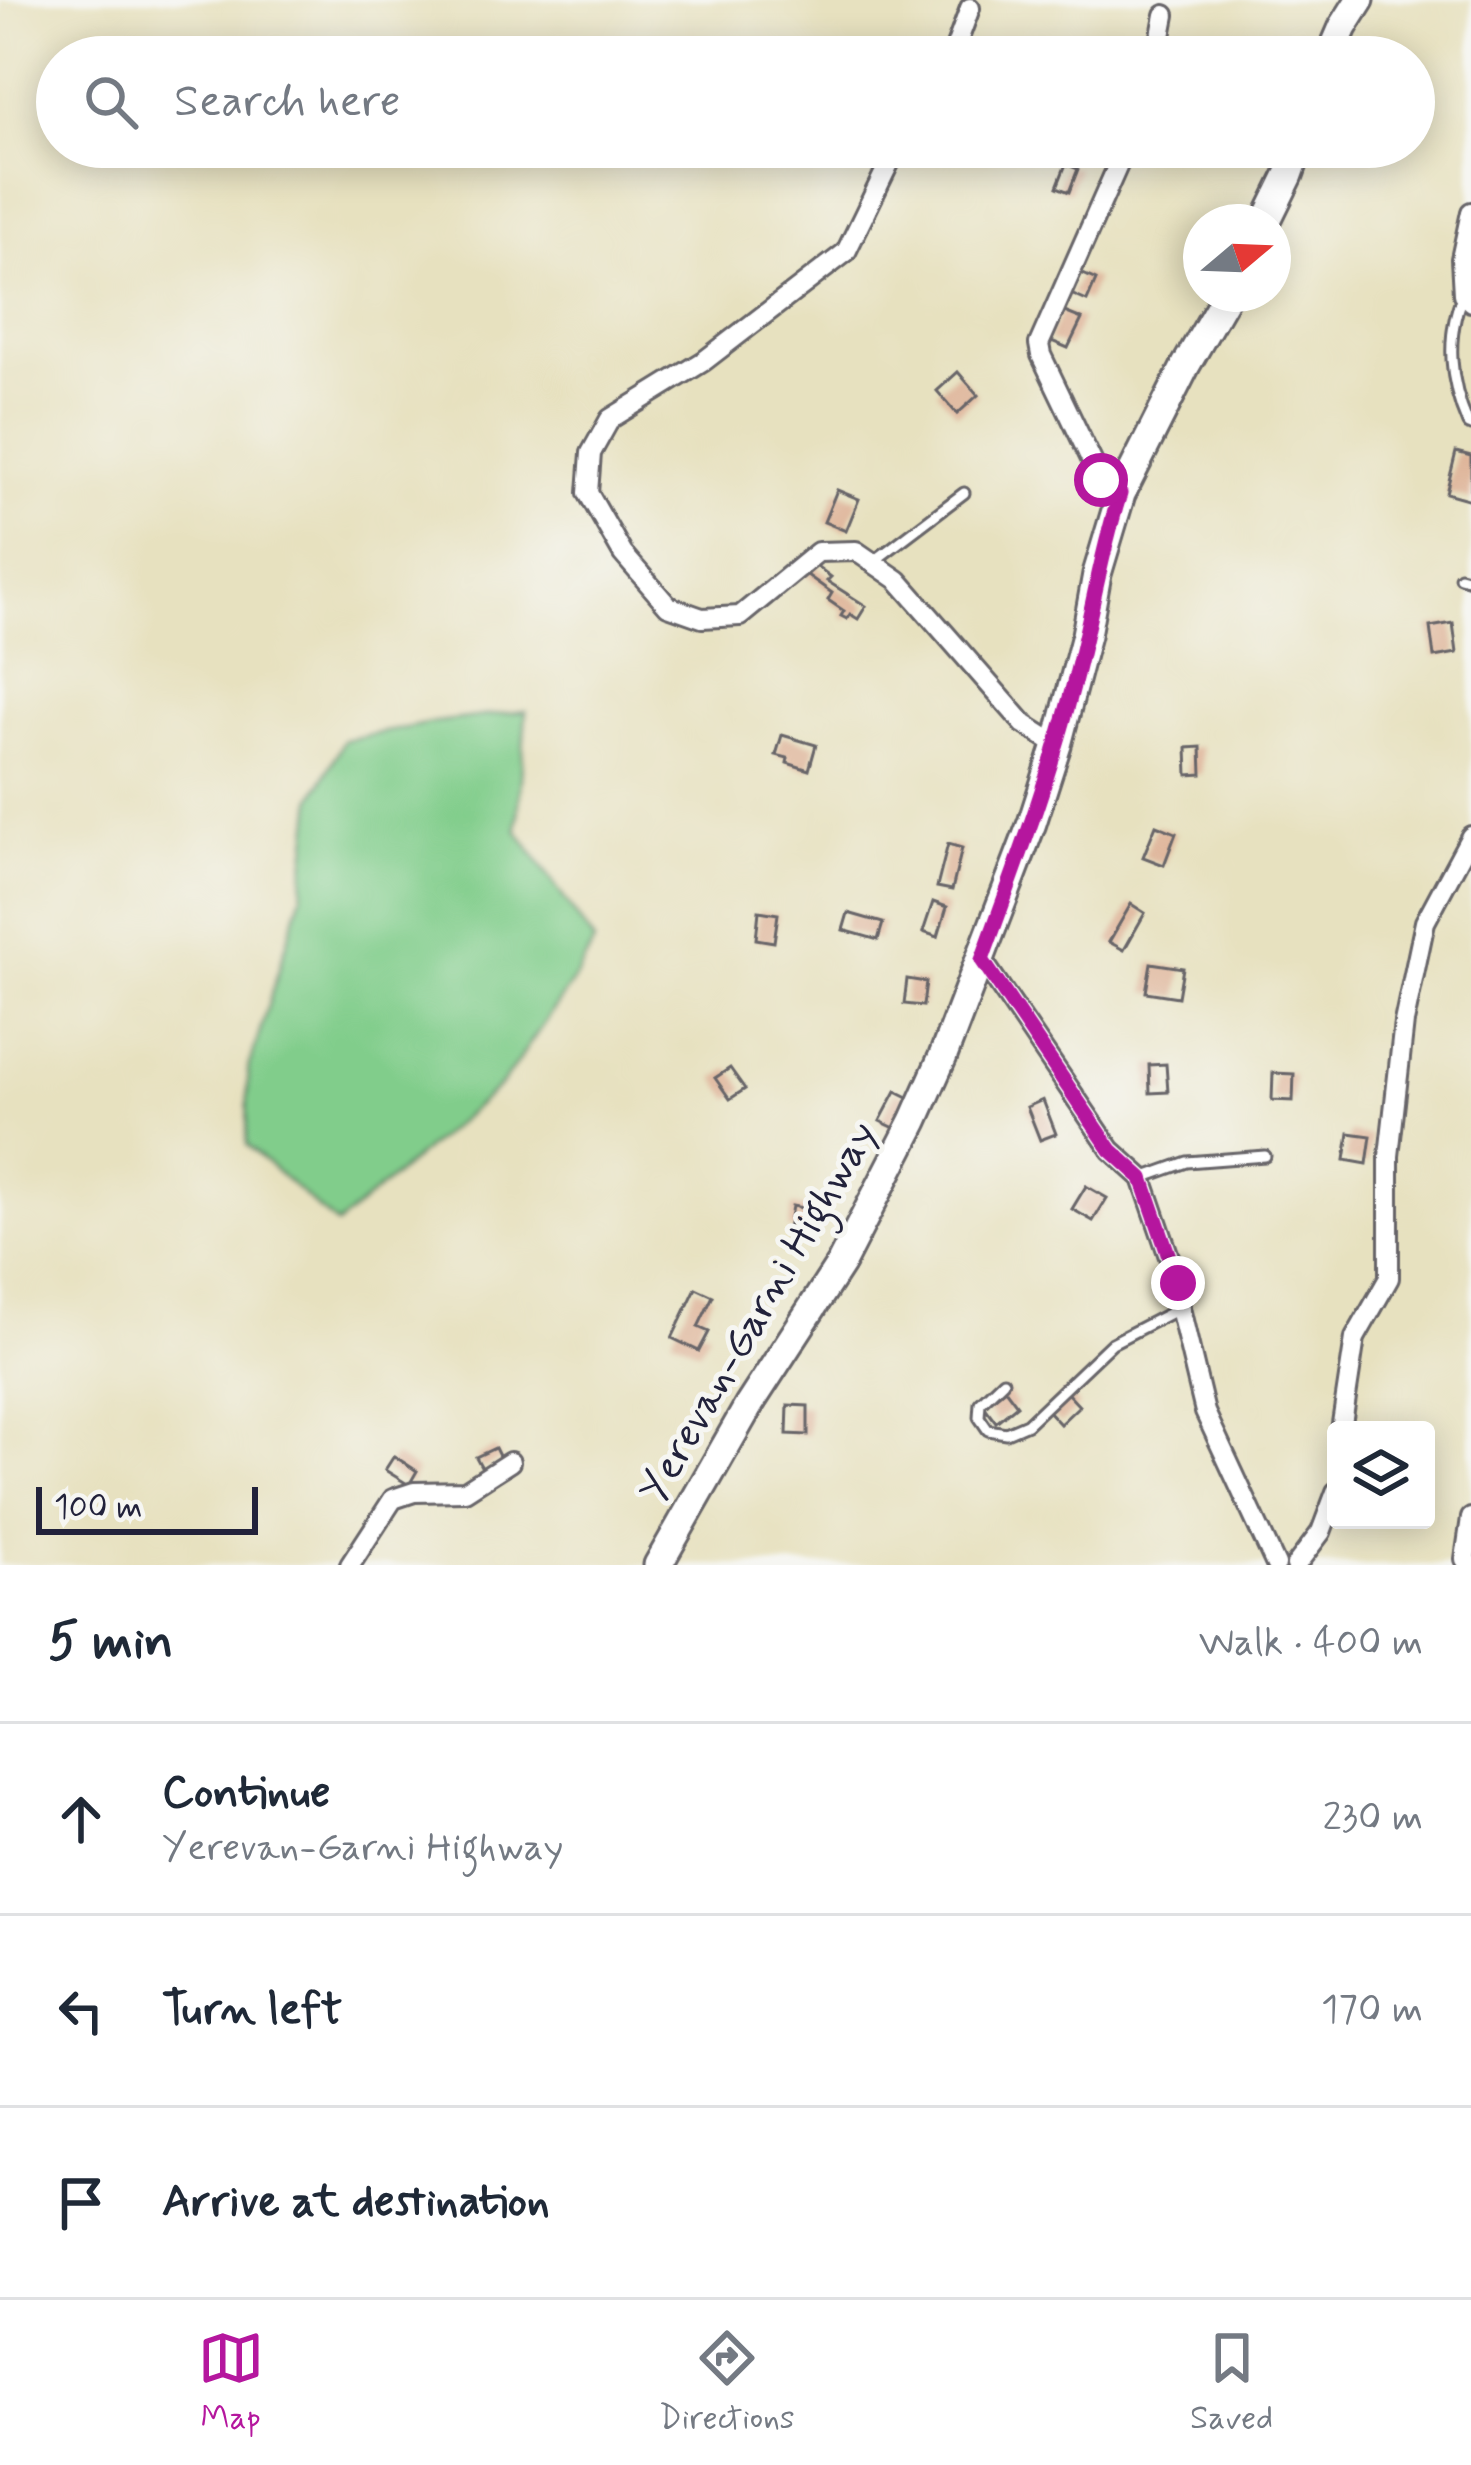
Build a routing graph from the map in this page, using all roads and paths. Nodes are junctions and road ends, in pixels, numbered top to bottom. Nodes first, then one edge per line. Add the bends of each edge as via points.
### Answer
1 (1360, 0) edge
2 (970, 8) dead end
3 (1165, 15) dead end
4 (960, 36) edge
5 (1160, 36) edge
6 (1341, 36) edge
7 (887, 168) edge
8 (1117, 168) edge
9 (1292, 168) edge
10 (1275, 204) edge
11 (1471, 212) edge
12 (1467, 298) edge
13 (1217, 312) edge
14 (1471, 425) edge
15 (964, 493) dead end
16 (1120, 494) junction
17 (873, 562) junction
18 (1057, 745) junction
19 (1471, 836) edge
20 (982, 960) junction
21 (1265, 1156) dead end
22 (1142, 1178) junction
23 (1180, 1308) junction
24 (1004, 1381) dead end
25 (1342, 1421) edge
26 (510, 1462) dead end
27 (1327, 1516) edge
28 (1471, 1518) edge
29 (350, 1565) edge
30 (658, 1565) edge
31 (1276, 1565) edge
32 (1296, 1565) edge
33 (1469, 1565) edge

1 - 6 main road
2 - 4 street
3 - 5 street
7 - 17 street via 846,252 704,361 610,419 591,453 588,493 622,554 668,606 702,618 740,616 818,552 856,550
8 - 16 street via 1039,344 1101,480
9 - 10 main road
11 - 12 street via 1461,259
12 - 14 lane via 1455,314 1452,353 1455,395
13 - 16 main road, Yerevan-Garni Highway
15 - 17 lane
16 - 18 main road, Yerevan-Garni Highway
17 - 18 street via 898,580 1024,724
18 - 20 main road, Yerevan-Garni Highway
19 - 25 street via 1425,922 1389,1156 1389,1277 1355,1338
20 - 22 street via 1111,1150
20 - 30 main road, Yerevan-Garni Highway via 841,1263
21 - 22 lane via 1187,1162
22 - 23 street
23 - 24 lane via 1112,1342 1027,1424 1006,1433 988,1430 980,1417 980,1403
23 - 31 street via 1205,1412
26 - 29 street via 465,1491 393,1499
27 - 32 street
28 - 33 street

